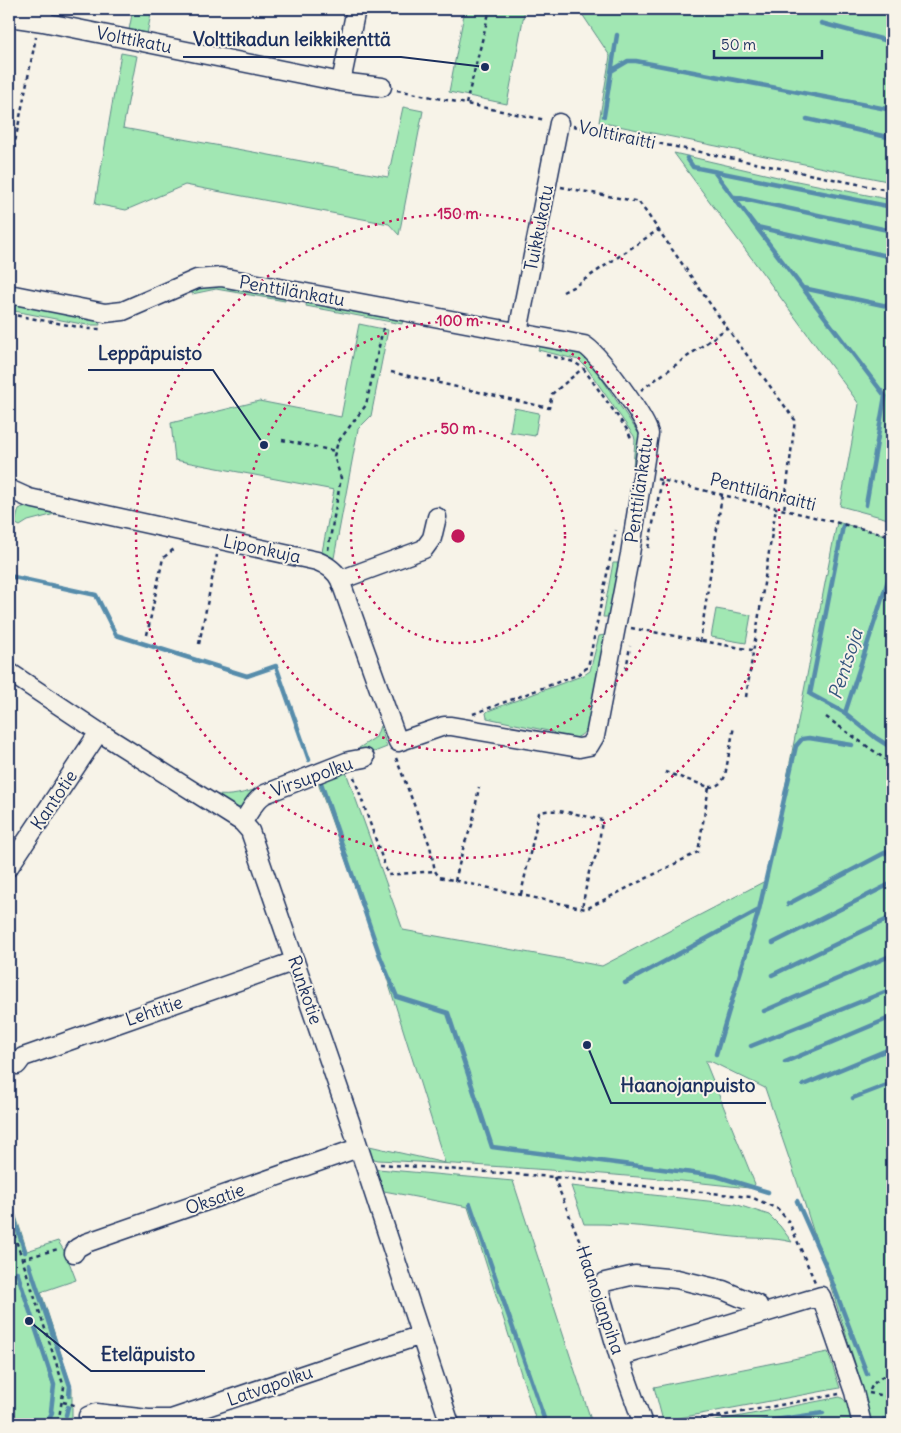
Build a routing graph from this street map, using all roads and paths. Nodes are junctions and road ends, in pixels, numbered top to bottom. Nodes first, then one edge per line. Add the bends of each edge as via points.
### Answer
1 (356, 9) edge
2 (490, 9) edge
3 (43, 15) edge
4 (9, 17) edge
5 (341, 82) junction
6 (382, 87) joint
7 (466, 104) junction
8 (559, 123) junction
9 (9, 172) edge
10 (547, 184) junction
11 (892, 191) edge
12 (658, 230) junction
13 (563, 292) dead end
14 (9, 294) edge
15 (9, 314) edge
16 (392, 326) dead end
17 (109, 328) dead end
18 (727, 328) junction
19 (518, 332) junction
20 (542, 354) dead end
21 (583, 368) junction
22 (400, 370) dead end
23 (391, 372) dead end
24 (400, 374) junction
25 (440, 377) dead end
26 (438, 382) junction
27 (629, 399) junction
28 (282, 440) dead end
29 (631, 447) dead end
30 (335, 451) junction
31 (644, 476) junction
32 (9, 489) edge
33 (722, 495) junction
34 (776, 508) junction
35 (784, 510) junction
36 (437, 517) dead end
37 (618, 521) dead end
38 (178, 530) junction
39 (892, 536) edge
40 (220, 540) junction
41 (325, 564) junction
42 (340, 580) junction
43 (616, 626) junction
44 (147, 635) dead end
45 (700, 642) junction
46 (199, 644) dead end
47 (752, 650) junction
48 (9, 672) edge
49 (746, 697) dead end
50 (472, 714) dead end
51 (826, 716) dead end
52 (734, 726) dead end
53 (99, 732) junction
54 (395, 746) junction
55 (357, 760) joint
56 (892, 764) edge
57 (665, 772) dead end
58 (479, 786) dead end
59 (709, 787) junction
60 (242, 822) junction
61 (9, 867) edge
62 (435, 870) junction
63 (456, 881) junction
64 (521, 895) junction
65 (582, 908) junction
66 (295, 961) junction
67 (17, 1065) dead end
68 (358, 1148) junction
69 (364, 1165) junction
70 (554, 1177) junction
71 (9, 1220) edge
72 (74, 1252) joint
73 (22, 1259) junction
74 (599, 1289) junction
75 (821, 1296) junction
76 (760, 1314) junction
77 (421, 1335) junction
78 (619, 1357) junction
79 (892, 1369) edge
80 (861, 1393) junction
81 (892, 1397) edge
82 (88, 1416) dead end
83 (58, 1424) edge
84 (450, 1424) edge
85 (643, 1424) edge
86 (678, 1424) edge
87 (862, 1424) edge

1 - 5 street
2 - 7 path
3 - 4 street, Volttikatu
3 - 5 street, Volttikatu
3 - 9 path
5 - 6 street
6 - 7 path, Volttiraitti
7 - 8 path, Volttiraitti
8 - 10 street, Tuikkukatu
8 - 11 path, Volttiraitti
10 - 12 path via 639,202
10 - 19 street, Tuikkukatu
12 - 13 path
12 - 18 path
14 - 19 street, Penttilänkatu via 105,313 123,311 197,279 221,277
15 - 17 path via 89,329
16 - 30 path via 384,324 366,406 342,435
18 - 27 path
18 - 35 path via 795,420
19 - 27 street, Penttilänkatu via 588,347
20 - 21 path via 574,362
21 - 26 path via 552,394 549,408
21 - 29 path via 628,431
22 - 24 path
23 - 24 path
24 - 26 path
25 - 26 path
27 - 31 street, Penttilänkatu via 649,430
28 - 30 path
30 - 41 path via 341,478
31 - 33 path, Penttilänraitti
31 - 43 street, Penttilänkatu
32 - 38 street, Liponkuja via 29,498
33 - 34 path, Penttilänraitti
33 - 45 path
34 - 35 path, Penttilänraitti
34 - 47 path
35 - 39 path, Penttilänraitti
36 - 42 street via 432,538 424,549
37 - 50 path via 588,667 577,675
38 - 40 street, Liponkuja
38 - 44 path via 174,549 163,558
40 - 41 street, Liponkuja
40 - 46 path
41 - 42 street, Liponkuja
42 - 54 street, Liponkuja
43 - 45 path
43 - 54 street, Penttilänkatu via 595,736 589,746 573,748 444,726
45 - 47 path
47 - 49 path
48 - 53 street, Runkotie
51 - 56 path
52 - 59 path via 725,776 718,785
53 - 60 street, Runkotie
53 - 61 street, Kantotie
54 - 62 path via 430,846
55 - 60 street, Virsupolku via 265,794
55 - 62 path via 388,875
57 - 59 path
58 - 63 path
59 - 65 path via 698,852 589,908
60 - 66 street, Runkotie via 254,839
62 - 63 path via 439,877
63 - 64 path
64 - 65 path
64 - 65 path via 539,813 544,810 567,812 602,820 598,851 589,872
66 - 67 street, Lehtitie via 23,1057
66 - 68 street, Runkotie
68 - 69 street, Runkotie
68 - 72 street, Oksatie via 86,1243
69 - 70 path
69 - 77 street, Runkotie
70 - 74 path, Haanojanpiha
70 - 75 path via 751,1197 763,1201 778,1209 789,1222
71 - 73 path
72 - 73 path via 60,1248
73 - 83 path via 64,1388
74 - 76 street via 604,1282 635,1275 677,1279 723,1290 758,1304
74 - 78 street, Haanojanpiha
75 - 76 street
75 - 80 street
76 - 78 street
77 - 82 street, Latvapolku via 171,1419 96,1413
77 - 84 street, Runkotie
78 - 85 street, Haanojanpiha
79 - 80 path
80 - 81 path
80 - 86 path
80 - 87 street

